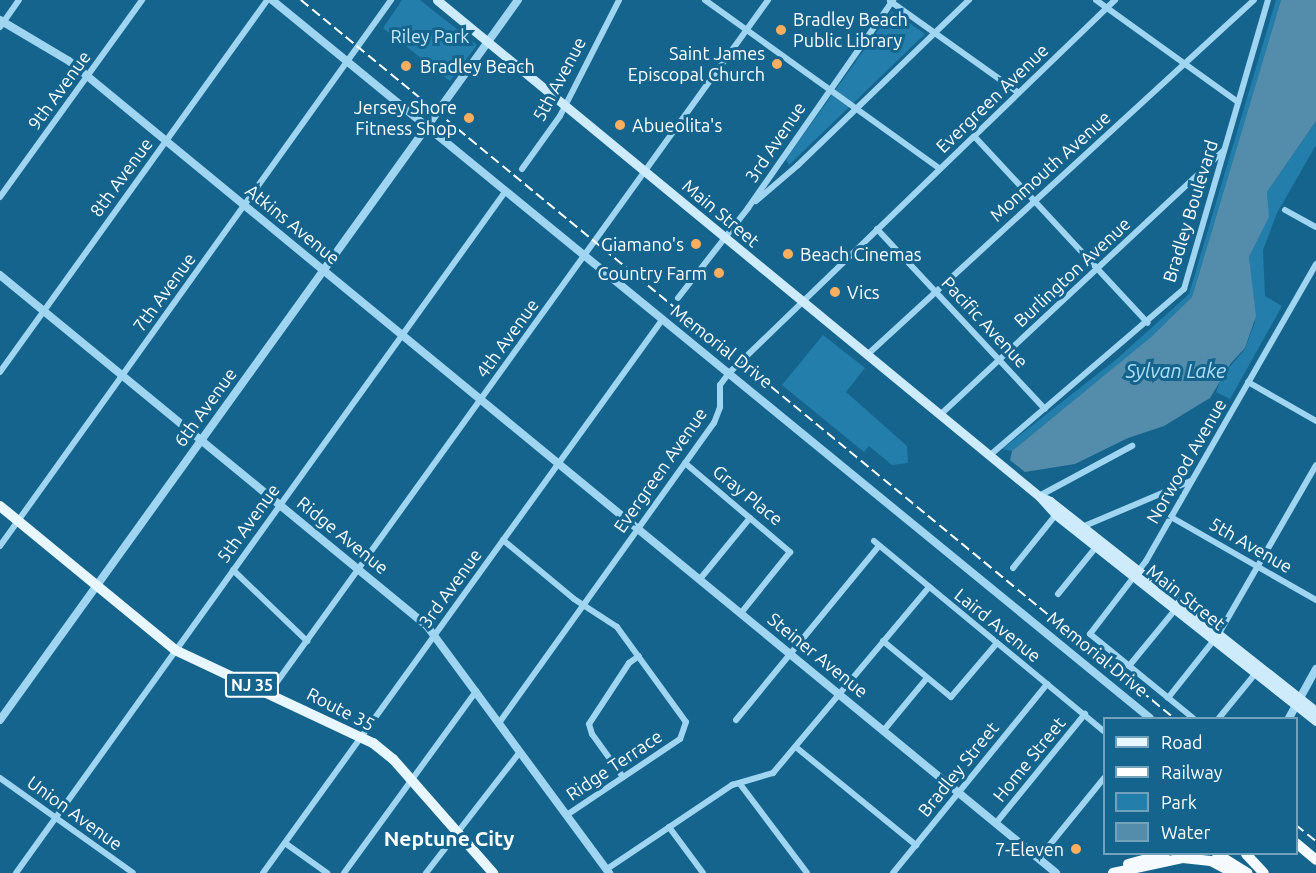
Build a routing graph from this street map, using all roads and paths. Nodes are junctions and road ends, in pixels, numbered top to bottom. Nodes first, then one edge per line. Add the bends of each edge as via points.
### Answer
1 (19, 0) edge
2 (142, 0) edge
3 (267, 0) edge
4 (272, 0) edge
5 (391, 0) edge
6 (437, 0) edge
7 (518, 0) edge
8 (619, 0) edge
9 (705, 0) edge
10 (768, 0) edge
11 (969, 0) edge
12 (1096, 0) edge
13 (1116, 0) edge
14 (1254, 0) edge
15 (1268, 0) edge
16 (891, 1) edge
17 (1107, 8) junction
18 (1, 23) edge
19 (747, 30) junction
20 (935, 33) junction
21 (488, 42) junction
22 (350, 59) junction
23 (1184, 63) junction
24 (87, 76) junction
25 (829, 89) junction
26 (1019, 93) junction
27 (1238, 102) junction
28 (564, 105) junction
29 (857, 109) junction
30 (427, 126) junction
31 (974, 136) junction
32 (166, 141) junction
33 (1224, 150) junction
34 (522, 168) dead end
35 (940, 169) junction
36 (645, 171) junction
37 (505, 192) junction
38 (0, 197) edge
39 (1033, 200) junction
40 (245, 206) junction
41 (748, 208) junction
42 (1285, 210) dead end
43 (1316, 227) edge
44 (877, 229) junction
45 (723, 236) junction
46 (584, 256) junction
47 (1316, 264) edge
48 (1097, 269) junction
49 (323, 270) junction
50 (0, 275) edge
51 (935, 291) junction
52 (678, 298) dead end
53 (803, 302) junction
54 (44, 311) junction
55 (662, 320) junction
56 (1148, 323) junction
57 (402, 335) junction
58 (867, 355) junction
59 (999, 359) junction
60 (0, 372) edge
61 (729, 373) junction
62 (122, 375) junction
63 (1248, 382) junction
64 (481, 399) junction
65 (1045, 409) junction
66 (940, 415) junction
67 (1316, 421) edge
68 (201, 440) junction
69 (1132, 446) dead end
70 (989, 456) junction
71 (559, 463) junction
72 (685, 463) junction
73 (1316, 465) edge
74 (1191, 481) junction
75 (1039, 496) junction
76 (280, 505) junction
77 (0, 506) edge
78 (1058, 512) junction
79 (1171, 517) junction
80 (750, 518) junction
81 (18, 521) junction
82 (1082, 526) junction
83 (638, 529) junction
84 (503, 540) junction
85 (0, 546) edge
86 (1096, 547) junction
87 (1258, 567) junction
88 (1013, 568) dead end
89 (233, 570) junction
90 (359, 570) junction
91 (1137, 575) junction
92 (700, 579) junction
93 (97, 586) junction
94 (929, 587) junction
95 (1058, 594) dead end
96 (1316, 600) edge
97 (584, 604) junction
98 (1174, 611) junction
99 (741, 613) junction
100 (435, 635) junction
101 (1216, 638) junction
102 (307, 641) junction
103 (884, 641) junction
104 (997, 643) junction
105 (176, 650) junction
106 (791, 654) junction
107 (639, 656) junction
108 (1129, 666) junction
109 (1316, 669) edge
110 (1255, 674) junction
111 (927, 678) junction
112 (1047, 684) junction
113 (476, 691) junction
114 (270, 693) junction
115 (840, 695) junction
116 (1168, 698) junction
117 (1298, 702) junction
118 (1316, 711) edge
119 (1085, 714) junction
120 (1149, 717) edge
121 (1192, 717) edge
122 (1220, 717) edge
123 (1290, 717) edge
124 (0, 720) edge
125 (736, 720) dead end
126 (1316, 721) edge
127 (499, 723) junction
128 (884, 730) junction
129 (1103, 730) edge
130 (362, 736) junction
131 (797, 747) junction
132 (520, 752) junction
133 (623, 777) junction
134 (0, 778) edge
135 (411, 779) junction
136 (1103, 779) edge
137 (740, 784) junction
138 (959, 792) junction
139 (567, 815) junction
140 (55, 818) junction
141 (996, 823) junction
142 (669, 827) junction
143 (457, 832) junction
144 (285, 843) junction
145 (916, 845) junction
146 (1300, 845) edge
147 (1218, 855) edge
148 (1247, 855) edge
149 (1145, 857) edge
150 (1039, 858) junction
151 (1316, 858) edge
152 (1159, 868) edge
153 (608, 871) edge
154 (16, 873) edge
155 (133, 873) edge
156 (263, 873) edge
157 (327, 873) edge
158 (344, 873) edge
159 (426, 873) edge
160 (493, 873) edge
161 (703, 873) edge
162 (807, 873) edge
163 (892, 873) edge
164 (1056, 873) edge
165 (1108, 873) edge
166 (1113, 873) edge
167 (1234, 873) edge
168 (1248, 873) edge
169 (1264, 873) edge

1 - 18 street
2 - 24 street, 9th Avenue
3 - 32 street, 8th Avenue
4 - 22 street, Memorial Drive
5 - 22 street, 7th Avenue
6 - 21 main road, Main Street
7 - 21 street, 6th Avenue
8 - 28 street, 5th Avenue
9 - 19 street
10 - 19 street, 4th Avenue
11 - 20 street
12 - 17 street
13 - 17 street, Evergreen Avenue
14 - 23 street, Monmouth Avenue
15 - 27 street, Bradley Boulevard
16 - 20 street
16 - 25 street, 3rd Avenue
17 - 23 street
17 - 26 street, Evergreen Avenue
18 - 24 street, Atkins Avenue via 52,49
19 - 25 street
19 - 36 street, 4th Avenue
20 - 26 street
20 - 29 street
21 - 28 main road, Main Street
21 - 30 street, 6th Avenue
22 - 30 street, Memorial Drive
22 - 40 street, 7th Avenue
23 - 27 street
23 - 39 street, Monmouth Avenue
24 - 32 street, Atkins Avenue
24 - 38 street, 9th Avenue
25 - 29 street
25 - 41 street, 3rd Avenue
26 - 31 street, Evergreen Avenue
27 - 33 street, Bradley Boulevard
28 - 34 street, 5th Avenue
28 - 36 main road, Main Street
29 - 35 street
29 - 41 street
30 - 37 street, Memorial Drive
30 - 49 street, 6th Avenue
31 - 35 street, Evergreen Avenue
31 - 39 street
32 - 40 street, Atkins Avenue
32 - 54 street, 8th Avenue
33 - 48 street, Burlington Avenue
33 - 56 street, Bradley Boulevard via 1184,289
35 - 44 street, Evergreen Avenue
36 - 45 main road, Main Street
36 - 46 street, 4th Avenue
37 - 46 street, Memorial Drive
37 - 57 street, 5th Avenue
39 - 48 street
39 - 51 street, Monmouth Avenue
40 - 49 street, Atkins Avenue
40 - 62 street, 7th Avenue
41 - 45 street, 3rd Avenue
42 - 43 street
44 - 51 street, Pacific Avenue
44 - 53 street, Evergreen Avenue
45 - 52 street, 3rd Avenue
45 - 53 main road, Main Street
46 - 55 street, Memorial Drive
46 - 64 street, 4th Avenue
47 - 63 street, Norwood Avenue
48 - 56 street
48 - 59 street, Burlington Avenue
49 - 57 street, Atkins Avenue
49 - 68 street, 6th Avenue
50 - 54 street, Ridge Avenue
51 - 58 street, Monmouth Avenue
51 - 59 street, Pacific Avenue
53 - 58 main road, Main Street
53 - 61 street, Evergreen Avenue
54 - 60 street, 8th Avenue
54 - 62 street, Ridge Avenue
55 - 61 street, Memorial Drive
55 - 71 street, 3rd Avenue
56 - 65 street, Bradley Boulevard
57 - 64 street, Atkins Avenue
57 - 76 street, 5th Avenue
58 - 66 main road, Main Street
59 - 65 street, Pacific Avenue
59 - 66 street, Burlington Avenue
61 - 72 street, Evergreen Avenue via 720,385 718,417
61 - 120 street, Memorial Drive
62 - 68 street, Ridge Avenue
62 - 81 street, 7th Avenue
63 - 67 street
63 - 74 street, Norwood Avenue
64 - 71 street, Atkins Avenue
64 - 90 street, 4th Avenue
65 - 70 street, Bradley Boulevard
66 - 70 main road, Main Street
68 - 76 street, Ridge Avenue
68 - 93 street, 6th Avenue
69 - 75 street
70 - 75 main road, Main Street
71 - 83 street, Steiner Avenue
71 - 84 street, 3rd Avenue
72 - 80 street, Gray Place
72 - 83 street, Evergreen Avenue
73 - 87 street
74 - 79 street, Norwood Avenue
74 - 82 street
75 - 78 main road, Main Street
76 - 89 street, 5th Avenue
76 - 90 street, Ridge Avenue
77 - 81 main road, Route 35 / NJ 35
78 - 82 main road, Main Street
78 - 86 main road, Main Street
78 - 88 street
79 - 87 street, 5th Avenue
79 - 91 street, Norwood Avenue
80 - 92 street
80 - 99 street, Gray Place via 790,552
81 - 85 street, 7th Avenue
81 - 93 main road, Route 35 / NJ 35
82 - 91 main road, Main Street
83 - 92 street, Steiner Avenue
83 - 97 street, Evergreen Avenue
84 - 97 street, Ridge Terrace
84 - 100 street, 3rd Avenue
86 - 91 main road, Main Street
86 - 95 street
87 - 96 street, 5th Avenue
87 - 101 street
89 - 102 street
89 - 105 street, 5th Avenue
90 - 100 street, Ridge Avenue
90 - 102 street, 4th Avenue
91 - 98 main road, Main Street
91 - 101 main road, Main Street
91 - 108 street, Norwood Avenue via 1090,634
92 - 99 street, Steiner Avenue
93 - 105 main road, Route 35 / NJ 35
93 - 124 street, 6th Avenue
94 - 103 street
94 - 104 street, Laird Avenue
94 - 106 street, Laird Avenue via 876,544
97 - 107 street, Ridge Terrace via 616,627
97 - 127 street, Evergreen Avenue
98 - 101 main road, Main Street
98 - 108 street
99 - 106 street, Steiner Avenue
100 - 113 street, Ridge Avenue
100 - 130 street, 3rd Avenue
101 - 110 main road, Main Street
101 - 116 street
101 - 117 main road, Main Street
102 - 114 street, 4th Avenue
103 - 111 street
103 - 115 street
104 - 111 street via 951,697
104 - 112 street, Laird Avenue
105 - 114 main road, Route 35 / NJ 35
105 - 140 street, 5th Avenue
106 - 115 street, Steiner Avenue
106 - 125 street
107 - 133 street via 629,663 589,724 592,735
107 - 133 street, Ridge Terrace via 681,711 687,727 680,739
108 - 116 street
109 - 117 street
110 - 117 main road, Main Street
110 - 122 street
111 - 128 street
112 - 119 street, Laird Avenue
112 - 138 street, Bradley Street
113 - 127 street, Ridge Avenue
113 - 135 street
114 - 130 main road, Route 35 / NJ 35
115 - 128 street, Steiner Avenue
115 - 131 street
116 - 121 street
117 - 118 main road, Main Street
117 - 123 street
117 - 126 main road, Main Street
119 - 129 street, Laird Avenue
119 - 141 street, Home Street
127 - 132 street, Ridge Avenue
128 - 138 street, Steiner Avenue
130 - 135 main road, Route 35 / NJ 35 via 393,759
130 - 144 street, 3rd Avenue
131 - 137 street via 768,776
131 - 145 street
132 - 139 street, Ridge Avenue
132 - 143 street
133 - 139 street, Ridge Terrace
134 - 140 street, Union Avenue
135 - 143 main road, Route 35 / NJ 35
135 - 158 street
136 - 150 street
137 - 142 street
137 - 162 street
138 - 141 street, Steiner Avenue
138 - 145 street, Bradley Street
139 - 153 street, Ridge Avenue
140 - 154 street, 5th Avenue
140 - 155 street, Union Avenue
141 - 150 street, Steiner Avenue
142 - 153 street
142 - 161 street
143 - 159 street
143 - 160 main road, Route 35 / NJ 35
144 - 156 street, 3rd Avenue
144 - 157 street
145 - 163 street, Bradley Street
146 - 151 highway
147 - 168 highway
148 - 169 highway
149 - 165 highway
150 - 164 street, Steiner Avenue
152 - 166 highway
152 - 167 highway via 1193,858

